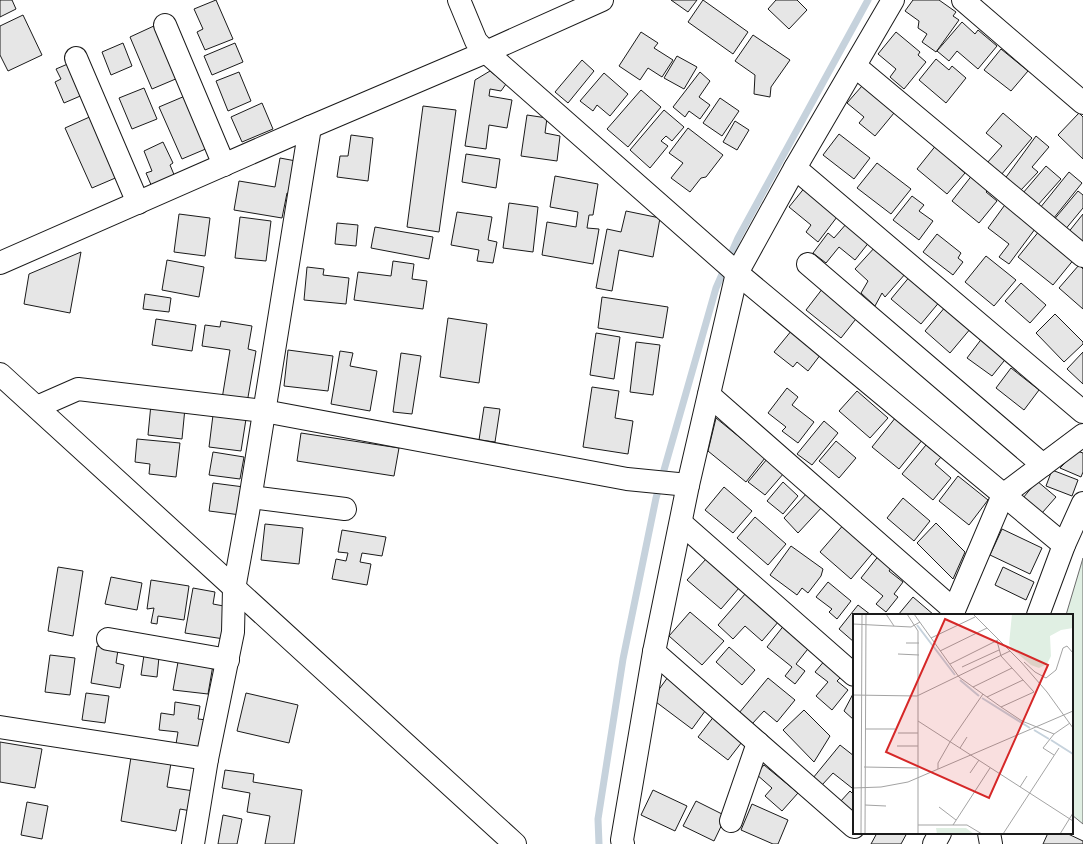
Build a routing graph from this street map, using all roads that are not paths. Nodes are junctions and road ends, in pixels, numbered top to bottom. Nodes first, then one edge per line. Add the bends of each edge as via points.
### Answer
1 (459, 0) edge
2 (602, 0) edge
3 (893, 0) edge
4 (963, 0) edge
5 (165, 25) dead end
6 (486, 52) junction
7 (76, 58) dead end
8 (855, 66) junction
9 (1083, 103) edge
10 (310, 127) junction
11 (224, 165) junction
12 (794, 168) junction
13 (138, 203) junction
14 (1083, 256) edge
15 (0, 263) edge
16 (808, 264) dead end
17 (737, 272) junction
18 (0, 374) edge
19 (709, 395) junction
20 (37, 407) junction
21 (264, 411) junction
22 (1083, 412) edge
23 (1083, 435) edge
24 (1043, 465) junction
25 (688, 485) junction
26 (1003, 495) junction
27 (251, 497) junction
28 (1083, 503) edge
29 (345, 509) dead end
30 (681, 523) junction
31 (1064, 545) junction
32 (1052, 574) junction
33 (234, 589) junction
34 (953, 613) edge
35 (1038, 614) edge
36 (1052, 614) edge
37 (108, 639) dead end
38 (654, 652) junction
39 (228, 660) junction
40 (853, 673) edge
41 (0, 727) edge
42 (758, 743) junction
43 (207, 759) junction
44 (731, 821) dead end
45 (853, 826) edge
46 (939, 834) edge
47 (989, 834) edge
48 (193, 844) edge
49 (515, 844) edge
50 (623, 844) edge
51 (934, 844) edge
52 (991, 844) edge

1 - 6 street via 476,41
2 - 6 street
3 - 8 street
4 - 9 street
5 - 11 street
6 - 10 street
6 - 17 street
7 - 13 street
8 - 12 street
8 - 14 street
10 - 11 street
10 - 21 street
11 - 13 street
12 - 17 street
12 - 22 street
13 - 15 street
16 - 24 street
17 - 19 street
17 - 26 street
18 - 20 street
19 - 25 street
19 - 34 street
20 - 21 street via 78,389
20 - 33 street
21 - 25 street via 627,479
21 - 27 street
23 - 24 street
24 - 26 street
25 - 30 street
26 - 31 street
26 - 34 street
27 - 29 street
27 - 33 street
28 - 31 street
30 - 38 street
30 - 40 street
31 - 32 street
32 - 35 street
32 - 36 street via 1060,593
33 - 39 street via 233,632
33 - 49 street
37 - 39 street
38 - 42 street
38 - 50 street
39 - 43 street
41 - 43 street
42 - 44 street
42 - 45 street
43 - 48 street
46 - 51 street
47 - 52 street

